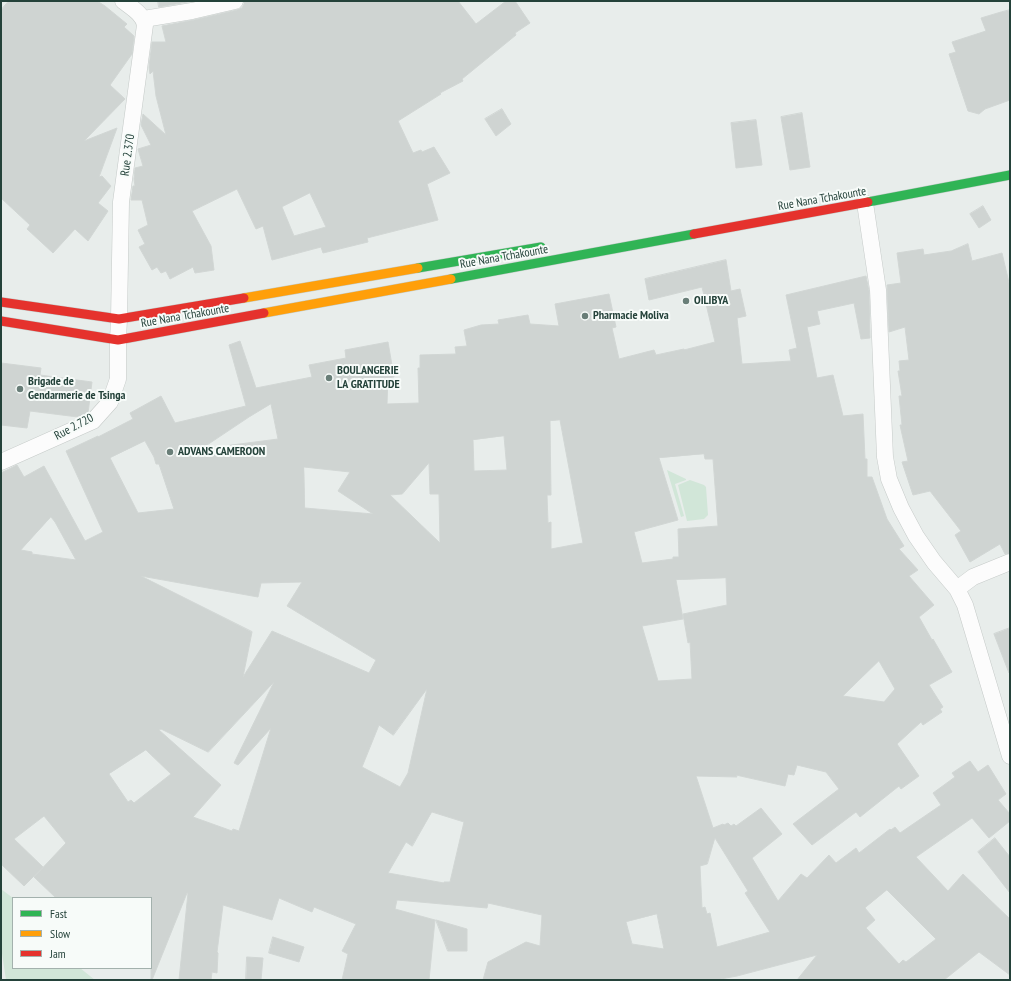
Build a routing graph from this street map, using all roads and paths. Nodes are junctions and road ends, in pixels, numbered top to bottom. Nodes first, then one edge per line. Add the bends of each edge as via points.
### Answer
1 (123, 1) edge
2 (235, 1) edge
3 (144, 19) junction
4 (1010, 175) edge
5 (865, 203) junction
6 (547, 246) dead end
7 (1, 302) edge
8 (119, 319) junction
9 (1, 321) edge
10 (118, 340) junction
11 (1, 462) edge
12 (1010, 562) edge
13 (957, 589) junction
14 (1010, 756) edge

1 - 3 street
2 - 3 street
3 - 8 street, Rue 2.370 via 121,202
4 - 5 main road, Rue Nana Tchakounte
5 - 10 main road, Rue Nana Tchakounte
5 - 13 street via 878,290 885,457 889,479 916,536
6 - 8 main road, Rue Nana Tchakounte
7 - 8 main road, Rue Nana Tchakounte
8 - 10 street, Rue 2.720
9 - 10 main road, Rue Nana Tchakounte
10 - 11 street, Rue 2.720 via 118,379 110,402 93,421
12 - 13 street via 973,577
13 - 14 street via 965,606

